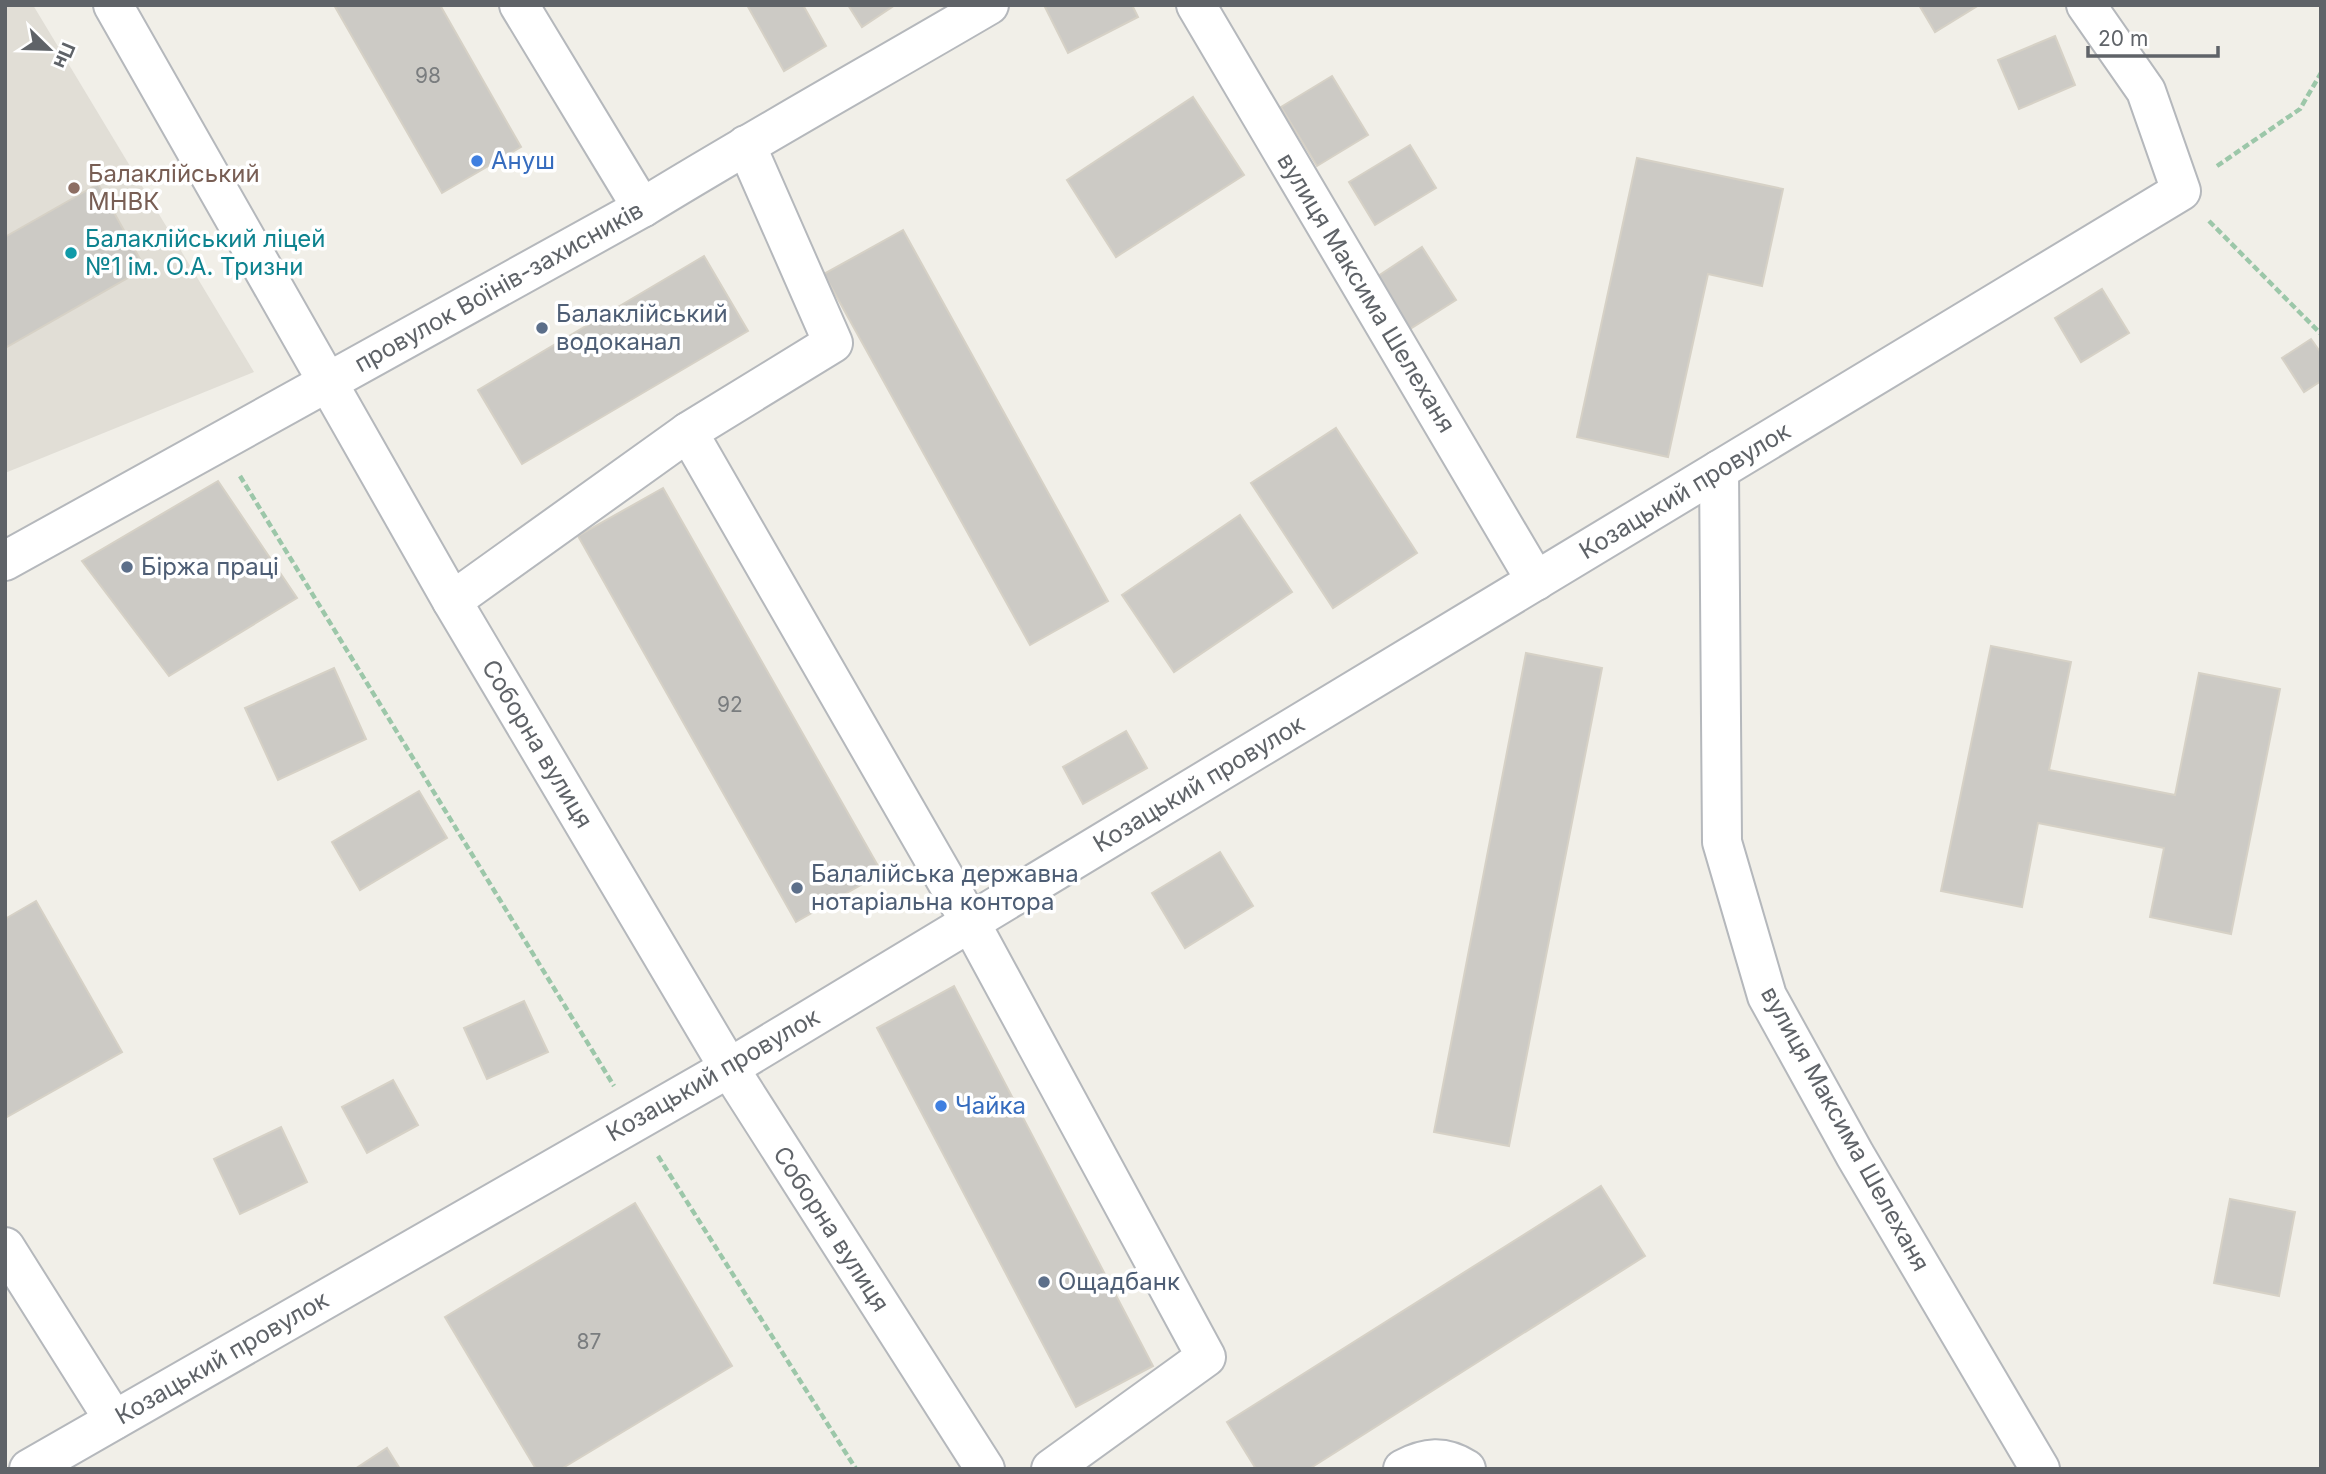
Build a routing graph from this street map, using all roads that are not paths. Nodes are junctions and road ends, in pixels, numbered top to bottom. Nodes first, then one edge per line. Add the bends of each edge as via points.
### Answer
1 (113, 5) edge
2 (519, 5) edge
3 (989, 5) edge
4 (1196, 5) edge
5 (2086, 5) edge
6 (746, 145) junction
7 (642, 208) junction
8 (327, 383) junction
9 (688, 432) junction
10 (1719, 470) junction
11 (5, 561) edge
12 (1536, 581) junction
13 (452, 601) junction
14 (970, 922) junction
15 (729, 1068) junction
16 (5, 1247) edge
17 (114, 1420) junction
18 (29, 1469) edge
19 (985, 1469) edge
20 (1051, 1469) edge
21 (1403, 1469) edge
22 (1466, 1469) edge
23 (2040, 1469) edge

1 - 8 street, Соборна вулиця
2 - 7 street
3 - 6 street, провулок Воїнів-захисників
4 - 12 street, вулиця Максима Шелеханя
5 - 10 street, Козацький провулок via 2146,91 2180,191
6 - 7 street, провулок Воїнів-захисників
6 - 9 street via 833,343
7 - 8 street, провулок Воїнів-захисників
8 - 11 street, провулок Воїнів-захисників
8 - 13 street, Соборна вулиця
9 - 13 street
9 - 14 street
10 - 12 street, Козацький провулок
10 - 23 street, вулиця Максима Шелеханя via 1722,842 1767,996
12 - 14 street, Козацький провулок
13 - 15 street, Соборна вулиця
14 - 15 street, Козацький провулок
14 - 20 street via 1206,1357
15 - 17 street, Козацький провулок
15 - 19 street, Соборна вулиця
16 - 17 street
17 - 18 street, Козацький провулок
21 - 22 street via 1429,1459 1451,1460

